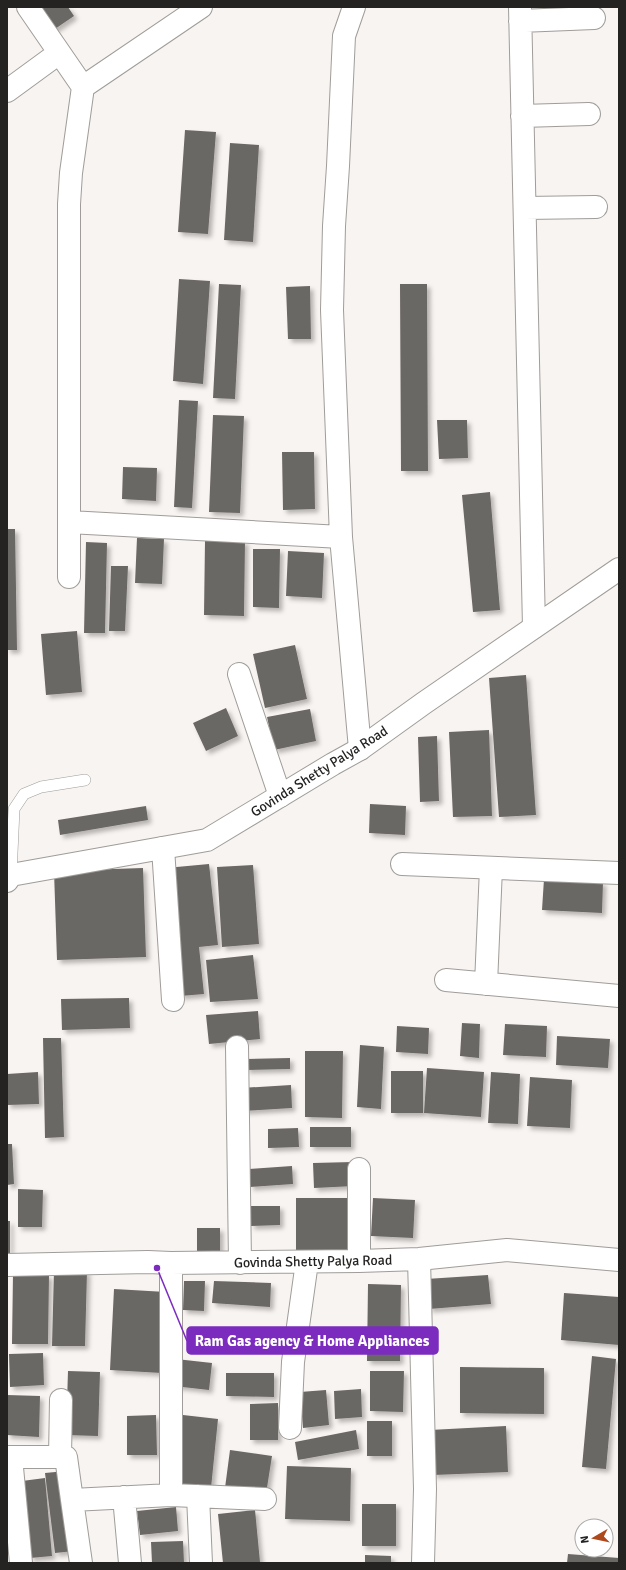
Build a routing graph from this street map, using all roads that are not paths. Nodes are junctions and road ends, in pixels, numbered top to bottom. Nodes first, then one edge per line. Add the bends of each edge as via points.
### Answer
1 (28, 7) edge
2 (201, 7) edge
3 (354, 7) edge
4 (520, 14) edge
5 (594, 18) dead end
6 (60, 53) junction
7 (83, 87) junction
8 (7, 91) edge
9 (589, 114) dead end
10 (522, 116) junction
11 (596, 207) dead end
12 (525, 208) junction
13 (69, 522) junction
14 (341, 537) junction
15 (619, 569) edge
16 (69, 577) dead end
17 (534, 627) junction
18 (239, 674) dead end
19 (360, 749) junction
20 (85, 780) dead end
21 (280, 796) junction
22 (163, 848) junction
23 (402, 864) dead end
24 (491, 868) junction
25 (619, 873) edge
26 (9, 878) edge
27 (446, 980) dead end
28 (486, 984) junction
29 (619, 996) edge
30 (173, 1000) dead end
31 (238, 1047) dead end
32 (359, 1169) dead end
33 (419, 1259) junction
34 (619, 1260) edge
35 (359, 1261) junction
36 (240, 1262) junction
37 (307, 1262) junction
38 (171, 1263) junction
39 (7, 1265) edge
40 (61, 1400) dead end
41 (290, 1428) dead end
42 (9, 1457) edge
43 (60, 1457) junction
44 (171, 1495) junction
45 (198, 1496) junction
46 (124, 1497) junction
47 (265, 1499) dead end
48 (72, 1500) junction
49 (21, 1563) edge
50 (81, 1563) edge
51 (130, 1563) edge
52 (201, 1563) edge
53 (423, 1563) edge

1 - 6 street
2 - 7 street
3 - 14 street via 344,36 332,310
4 - 5 street
4 - 10 street
6 - 7 street
6 - 8 street
7 - 13 street via 69,204
9 - 10 street
10 - 12 street
11 - 12 street
12 - 17 street
13 - 14 street
13 - 16 street
14 - 19 street
15 - 17 street, Govinda Shetty Palya Road
17 - 19 street, Govinda Shetty Palya Road
18 - 21 street
19 - 21 street, Govinda Shetty Palya Road
20 - 26 lane via 41,786 24,794 14,809
21 - 22 street, Govinda Shetty Palya Road via 207,840
22 - 26 street, Govinda Shetty Palya Road
22 - 30 street
23 - 24 street
24 - 25 street
24 - 28 street
27 - 28 street
28 - 29 street
31 - 36 street
32 - 35 street
33 - 34 street, Govinda Shetty Palya Road via 507,1250
33 - 35 street, Govinda Shetty Palya Road
33 - 53 street via 425,1489
35 - 37 street, Govinda Shetty Palya Road
36 - 37 street, Govinda Shetty Palya Road
36 - 38 street, Govinda Shetty Palya Road
37 - 41 street via 293,1362
38 - 39 street, Govinda Shetty Palya Road
38 - 44 street
40 - 43 street
42 - 43 street
42 - 49 street
43 - 48 street via 66,1457
44 - 45 street
44 - 46 street
45 - 47 street
45 - 52 street
46 - 48 street
46 - 51 street
48 - 50 street

